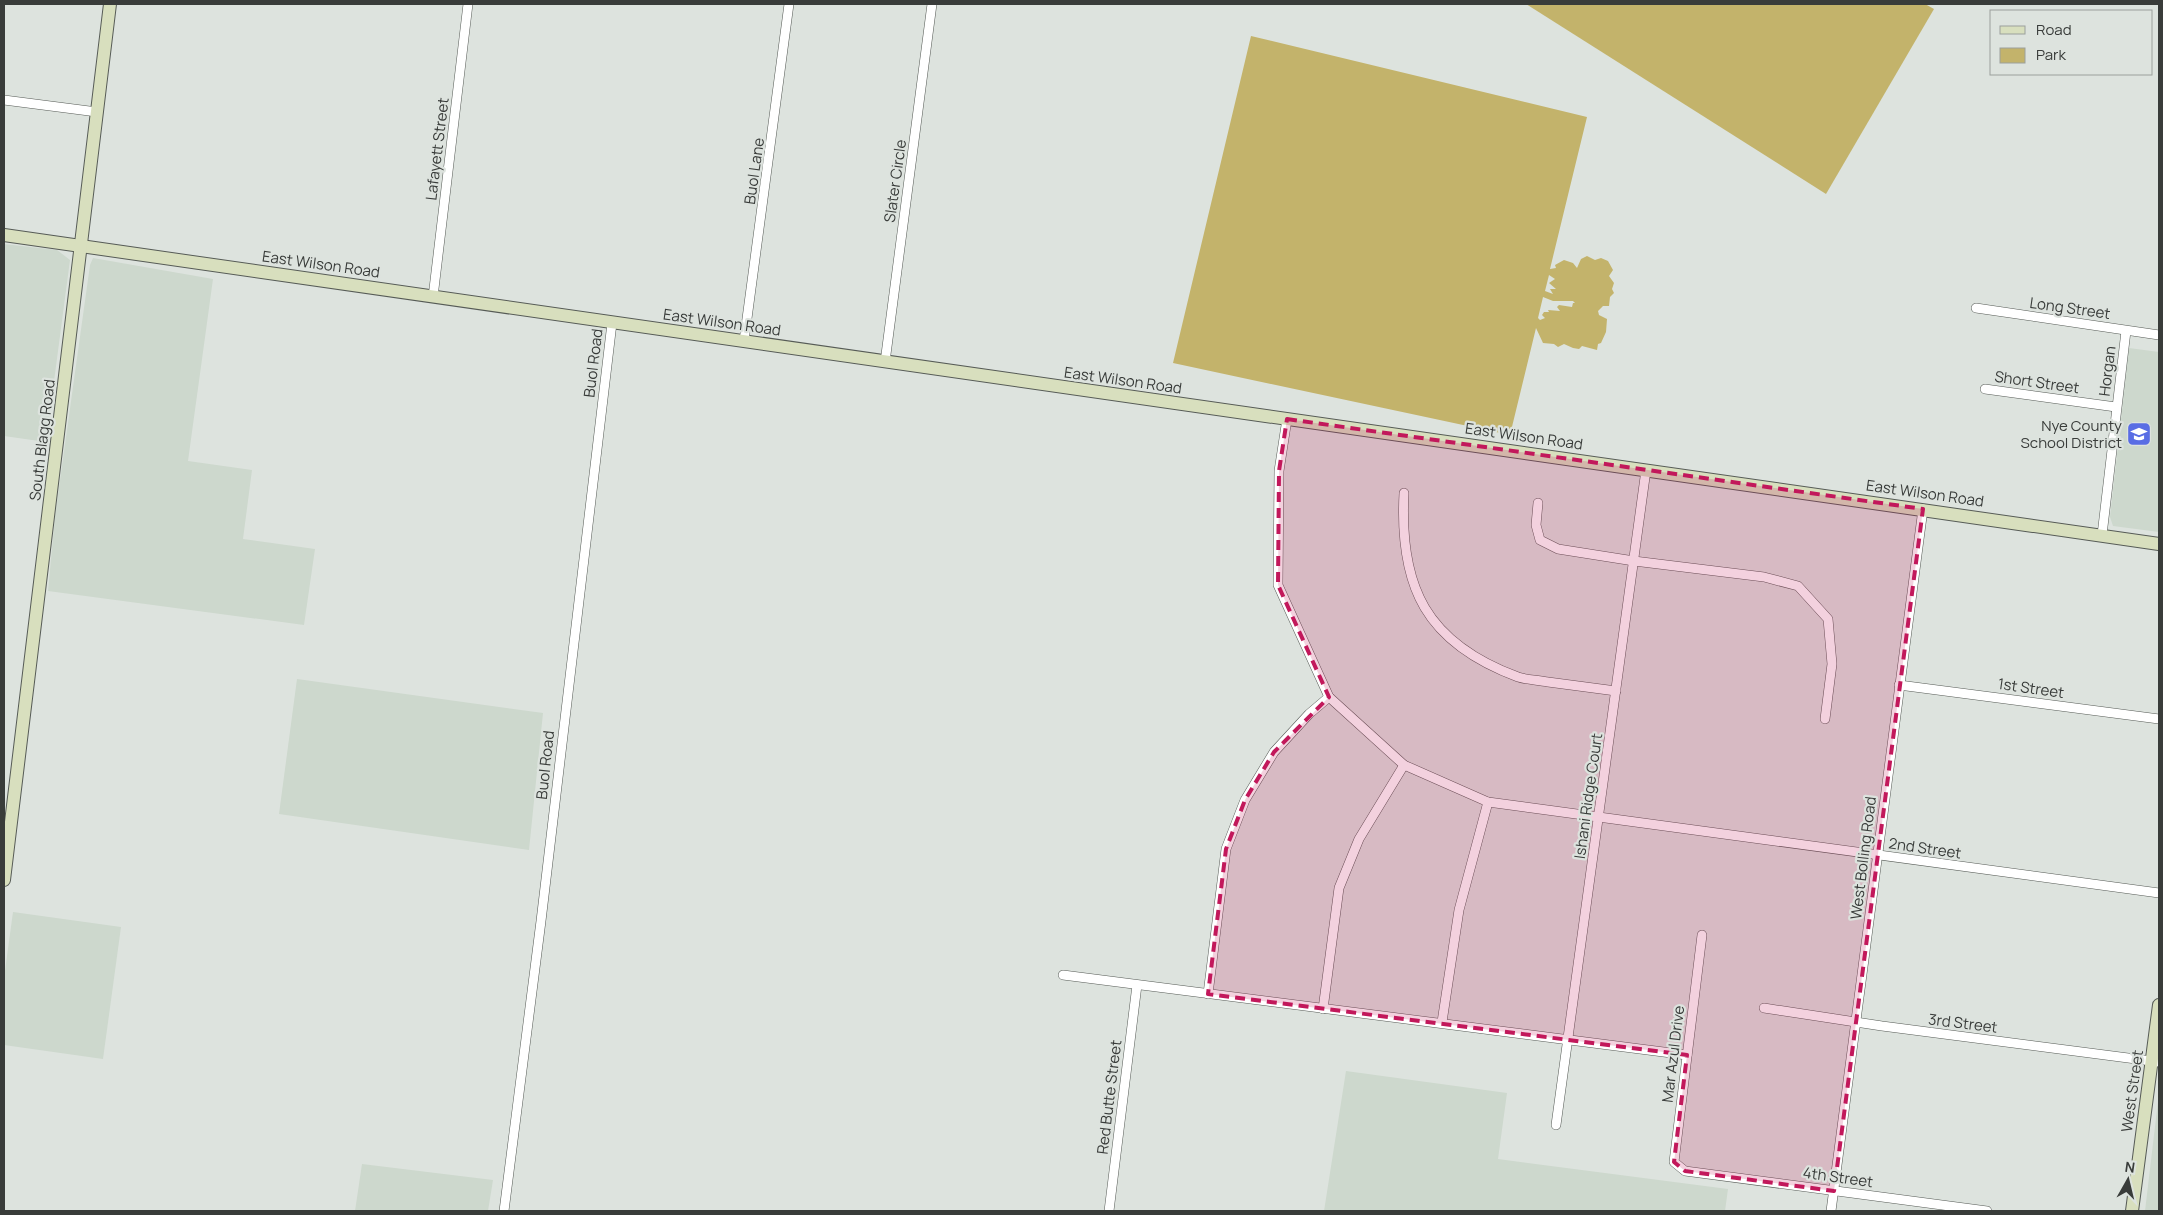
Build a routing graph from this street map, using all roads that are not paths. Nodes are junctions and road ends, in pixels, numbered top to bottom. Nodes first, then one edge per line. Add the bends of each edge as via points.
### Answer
1 (110, 4) edge
2 (468, 4) edge
3 (789, 4) edge
4 (932, 4) edge
5 (4, 100) edge
6 (97, 112) junction
7 (4, 235) edge
8 (82, 246) junction
9 (433, 297) junction
10 (1976, 308) dead end
11 (612, 322) junction
12 (2126, 331) junction
13 (2159, 335) edge
14 (744, 342) junction
15 (885, 362) junction
16 (1985, 389) dead end
17 (2116, 407) junction
18 (1287, 419) junction
19 (1646, 470) junction
20 (1404, 493) dead end
21 (1538, 503) dead end
22 (1923, 508) junction
23 (2102, 535) junction
24 (2159, 544) edge
25 (1634, 561) junction
26 (1899, 685) junction
27 (1616, 691) junction
28 (1329, 697) junction
29 (1825, 719) dead end
30 (2159, 720) edge
31 (1404, 765) junction
32 (1488, 802) junction
33 (1598, 818) junction
34 (1877, 855) junction
35 (4, 880) edge
36 (2159, 893) edge
37 (1702, 935) dead end
38 (1063, 975) dead end
39 (1137, 986) junction
40 (1208, 994) junction
41 (2159, 1005) edge
42 (1764, 1008) dead end
43 (1323, 1009) junction
44 (1442, 1022) junction
45 (1856, 1022) junction
46 (1568, 1038) junction
47 (1687, 1055) junction
48 (2156, 1062) edge
49 (1556, 1125) dead end
50 (1685, 1171) joint
51 (1834, 1191) junction
52 (504, 1211) edge
53 (1109, 1211) edge
54 (1831, 1211) edge
55 (1987, 1211) edge
56 (2132, 1211) edge

1 - 6 street, South Blagg Road
2 - 9 street, Lafayett Street
3 - 14 street, Buol Lane
4 - 15 street, Slater Circle
5 - 6 street
6 - 8 street, South Blagg Road
7 - 8 street, East Wilson Road
8 - 9 street, East Wilson Road
8 - 35 street, South Blagg Road
9 - 11 street, East Wilson Road
10 - 12 street, Long Street
11 - 14 street, East Wilson Road
11 - 52 street, Buol Road
12 - 13 street, Long Street
12 - 17 street, Horgan
14 - 15 street, East Wilson Road
15 - 18 street, East Wilson Road
16 - 17 street, Short Street
17 - 23 street, Horgan
18 - 19 street, East Wilson Road
18 - 28 street via 1280,471 1278,585
19 - 22 street, East Wilson Road
19 - 25 street, Ishani Ridge Court
20 - 27 street via 1406,556 1419,599 1441,632 1473,655 1519,678
21 - 25 street via 1536,525 1540,540 1558,549
22 - 23 street, East Wilson Road
22 - 26 street, West Bolling Road
23 - 24 street, East Wilson Road
25 - 27 street, Ishani Ridge Court
25 - 29 street via 1764,577 1798,586 1828,619 1832,664
26 - 30 street, 1st Street
26 - 34 street, West Bolling Road
27 - 33 street, Ishani Ridge Court
28 - 31 street, 2nd Street
28 - 40 street via 1274,752 1242,808 1226,849
31 - 32 street, 2nd Street
31 - 43 street via 1359,839 1339,888
32 - 33 street, 2nd Street
32 - 44 street via 1459,910
33 - 34 street, 2nd Street
33 - 46 street, Ishani Ridge Court
34 - 36 street, 2nd Street
34 - 45 street, West Bolling Road
37 - 47 street, Mar Azul Drive
38 - 39 street
39 - 40 street
39 - 53 street, Red Butte Street
40 - 43 street
41 - 48 street, West Street
42 - 45 street, 3rd Street
43 - 44 street
44 - 46 street
45 - 48 street, 3rd Street
45 - 51 street, West Bolling Road
46 - 47 street
46 - 49 street, Ishani Ridge Court
47 - 50 street, Mar Azul Drive via 1674,1162
48 - 56 street, West Street
50 - 51 street, 4th Street
51 - 54 street, West Bolling Road
51 - 55 street, 4th Street

